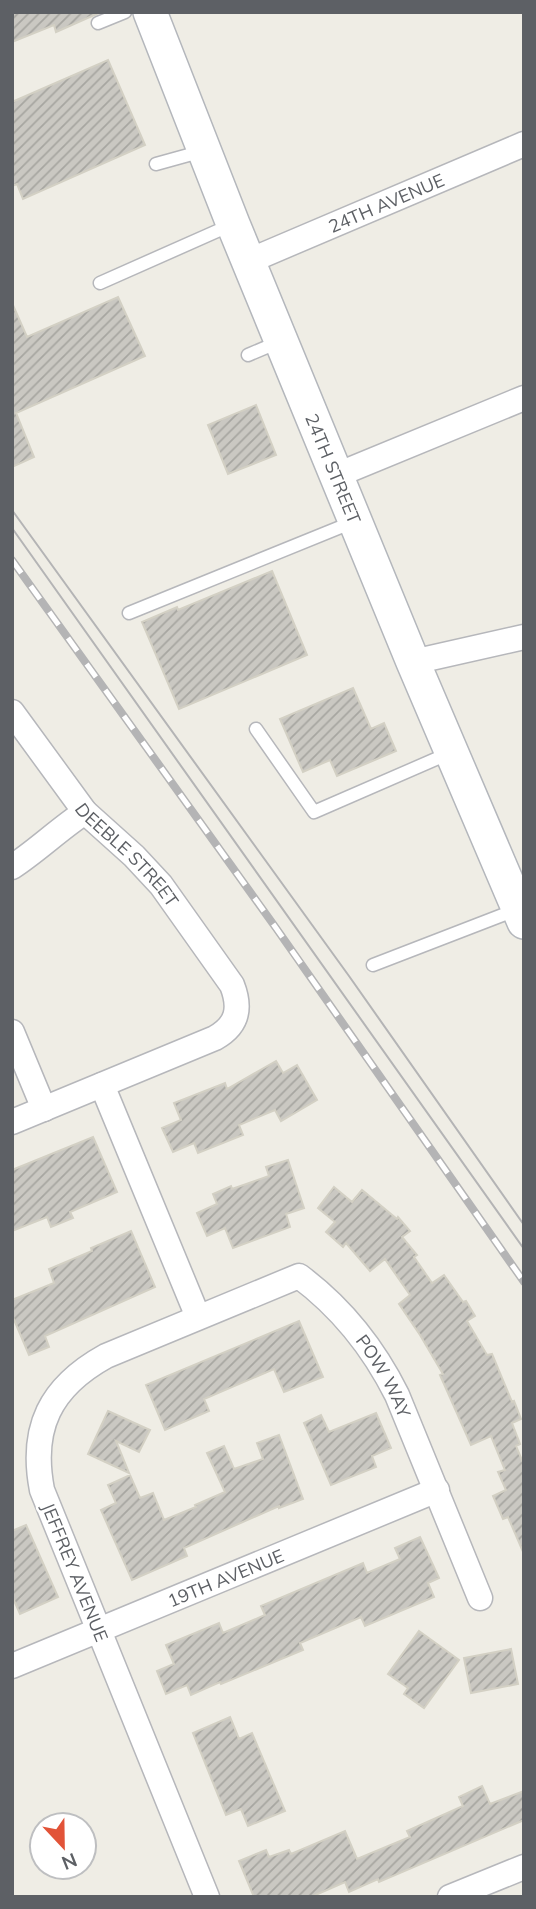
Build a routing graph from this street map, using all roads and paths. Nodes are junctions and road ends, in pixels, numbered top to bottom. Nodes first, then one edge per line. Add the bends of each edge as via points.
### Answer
1 (125, 12) edge
2 (150, 12) edge
3 (99, 23) dead end
4 (524, 144) edge
5 (204, 151) junction
6 (156, 164) dead end
7 (233, 224) junction
8 (248, 261) junction
9 (100, 283) dead end
10 (282, 341) junction
11 (248, 355) dead end
12 (524, 398) edge
13 (337, 475) junction
14 (356, 521) junction
15 (129, 613) dead end
16 (524, 637) edge
17 (413, 662) junction
18 (12, 712) edge
19 (256, 729) dead end
20 (452, 752) junction
21 (85, 812) junction
22 (12, 867) edge
23 (521, 916) edge
24 (373, 965) dead end
25 (12, 1032) edge
26 (102, 1085) junction
27 (44, 1109) junction
28 (12, 1122) edge
29 (198, 1317) junction
30 (437, 1490) junction
31 (480, 1598) dead end
32 (98, 1630) junction
33 (12, 1666) edge
34 (524, 1867) edge
35 (207, 1897) edge
36 (450, 1897) edge

1 - 3 lane
2 - 5 street, 24TH STREET
4 - 8 street, 24TH AVENUE
5 - 6 lane
5 - 7 street, 24TH STREET
7 - 8 street, 24TH STREET
7 - 9 lane
8 - 10 street, 24TH STREET
10 - 11 lane
10 - 13 street, 24TH STREET
12 - 13 street
13 - 14 street, 24TH STREET
14 - 15 lane
14 - 17 street, 24TH STREET
16 - 17 street
17 - 20 street, 24TH STREET
18 - 21 street, DEEBLE STREET
19 - 20 lane via 314,812
20 - 23 street, 24TH STREET
21 - 22 street
21 - 26 street, DEEBLE STREET via 160,885 238,1000 231,1025 222,1035
23 - 24 lane
25 - 27 street
26 - 27 street
26 - 29 street
27 - 28 street
29 - 30 street, POW WAY via 299,1276 348,1319 371,1348 397,1395
29 - 32 street, JEFFREY AVENUE via 85,1368 53,1402 42,1428 37,1467 42,1490
30 - 31 street, POW WAY
30 - 32 street, 19TH AVENUE
32 - 33 street, 19TH AVENUE
32 - 35 street, JEFFREY AVENUE
34 - 36 street

